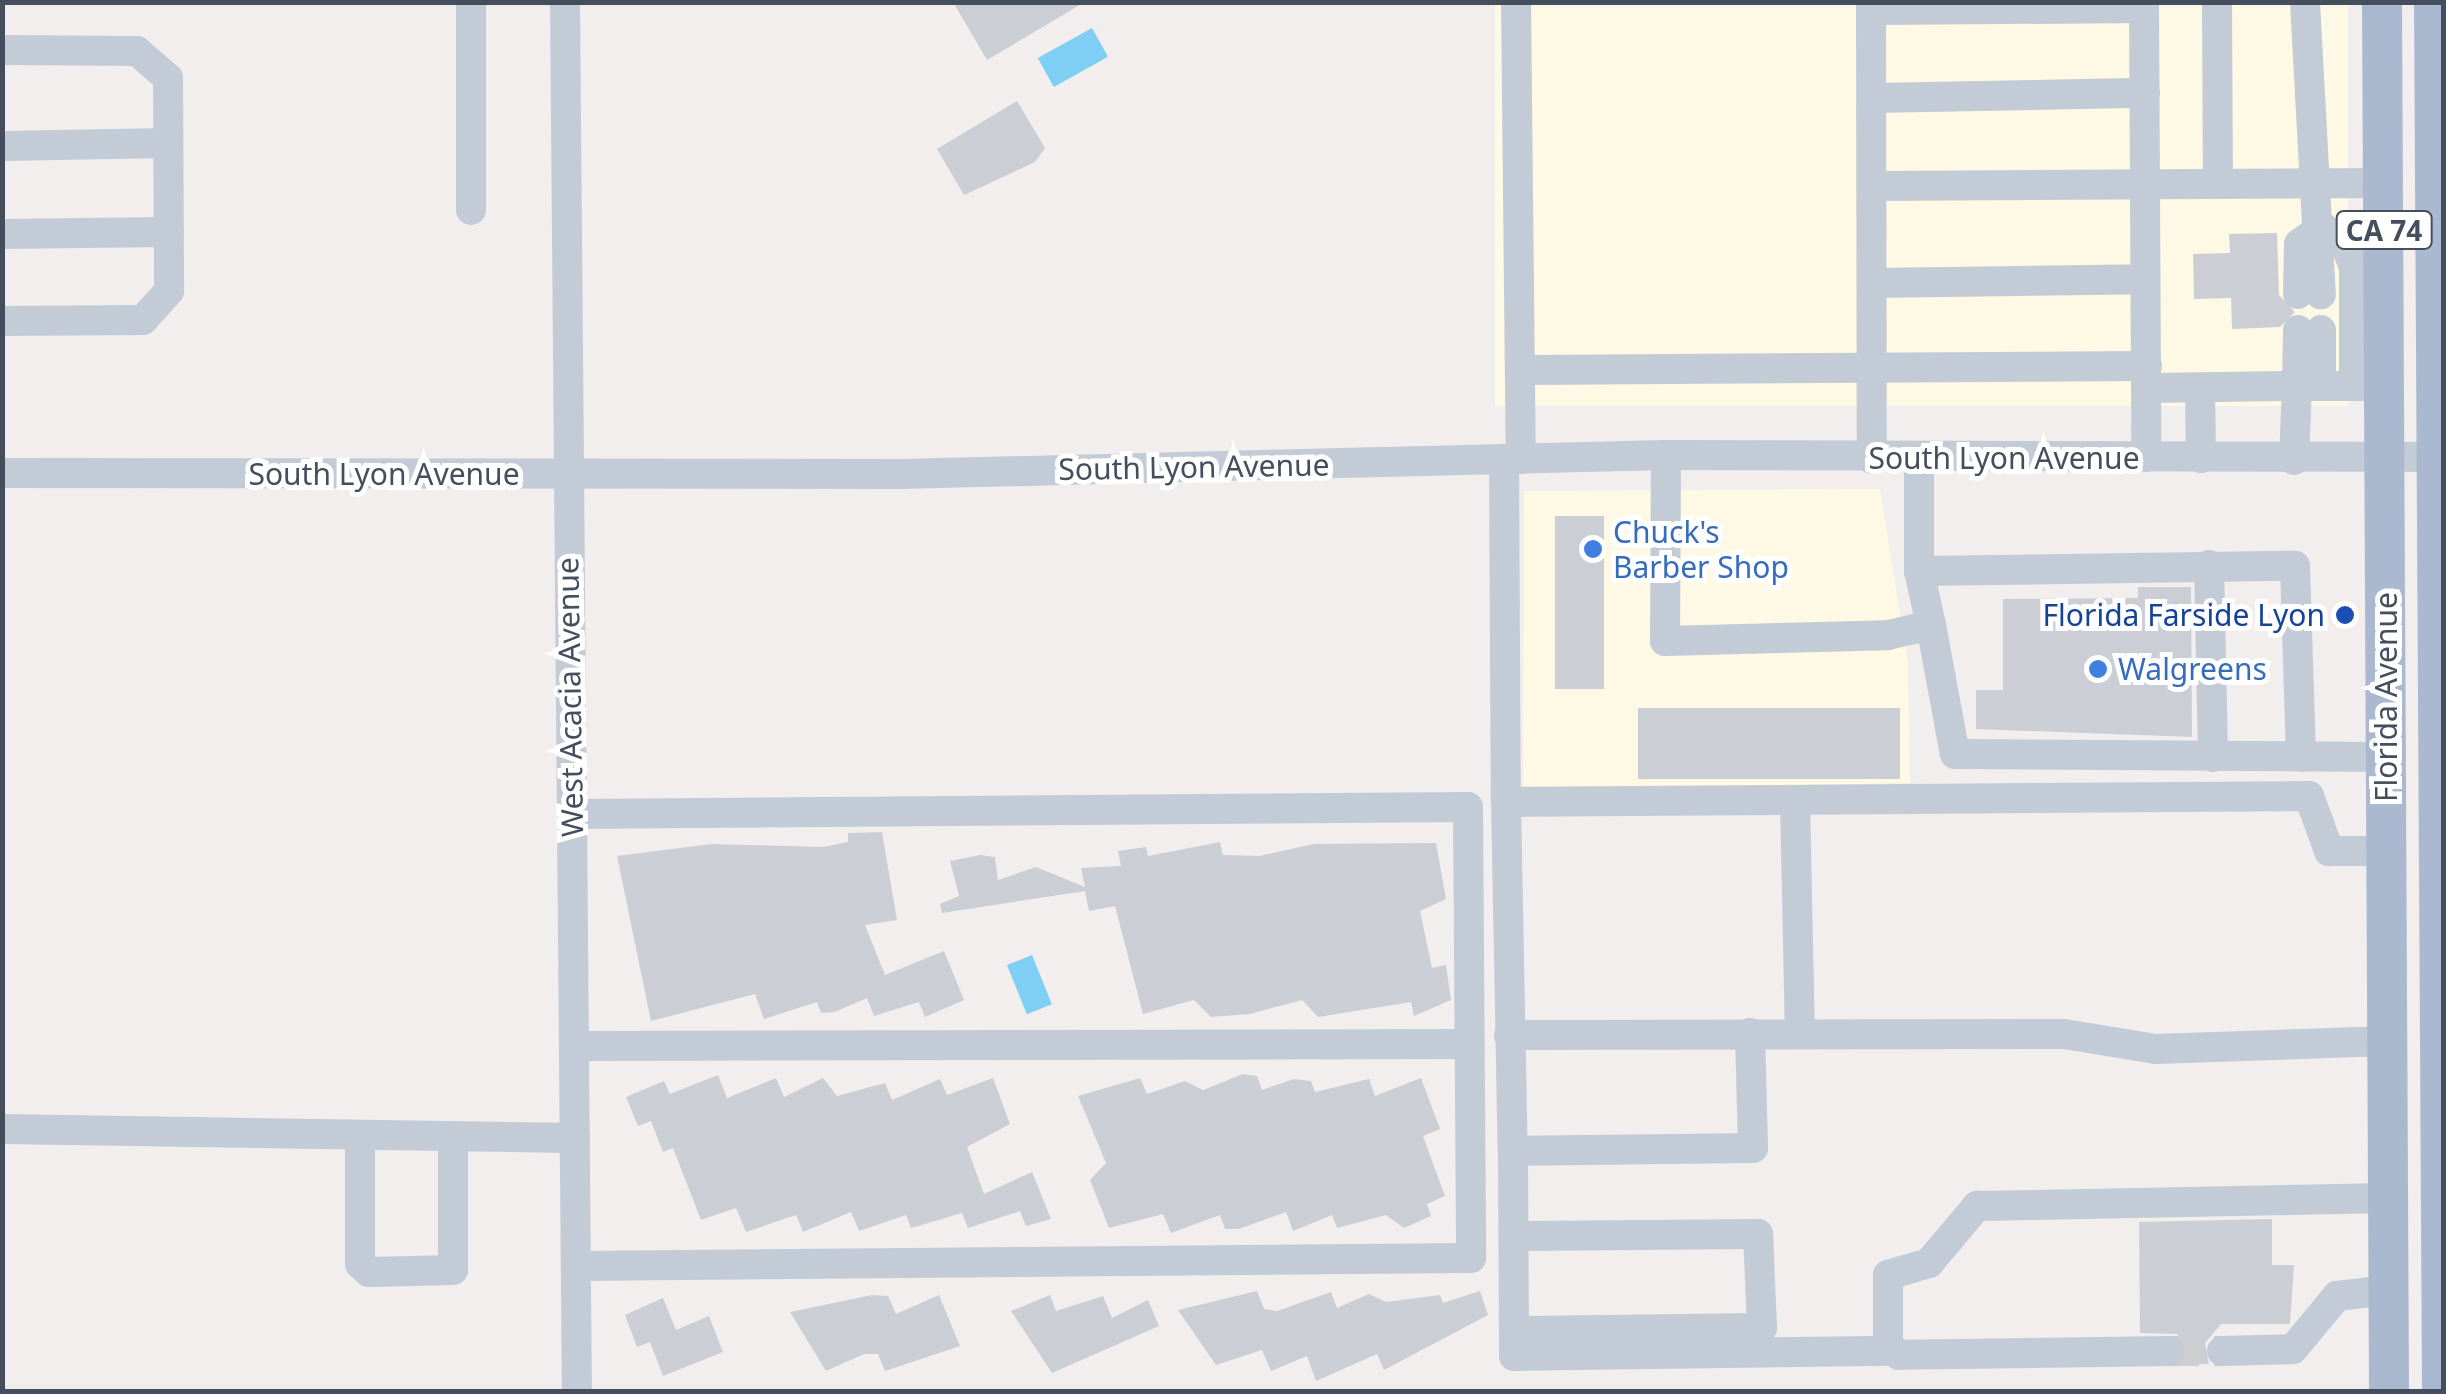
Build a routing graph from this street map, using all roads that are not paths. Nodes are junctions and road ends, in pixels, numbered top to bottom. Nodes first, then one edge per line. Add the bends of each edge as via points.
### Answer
1 (470, 2) edge
2 (564, 2) edge
3 (1516, 2) edge
4 (2217, 2) edge
5 (2306, 2) edge
6 (2382, 2) edge
7 (2434, 2) edge
8 (1871, 6) edge
9 (2144, 6) edge
10 (2, 50) edge
11 (2145, 93) junction
12 (1873, 98) junction
13 (168, 143) junction
14 (2439, 144) edge
15 (2, 146) edge
16 (2218, 182) junction
17 (2384, 182) junction
18 (2312, 183) junction
19 (2145, 184) junction
20 (1873, 186) junction
21 (470, 210) dead end
22 (2322, 227) junction
23 (169, 232) junction
24 (2, 234) edge
25 (2145, 279) junction
26 (1872, 282) junction
27 (2439, 282) edge
28 (2310, 294) dead end
29 (2, 321) edge
30 (2310, 330) dead end
31 (1520, 370) junction
32 (1872, 370) junction
33 (2147, 377) junction
34 (2309, 386) junction
35 (2369, 386) junction
36 (2200, 388) junction
37 (1666, 454) junction
38 (1919, 456) junction
39 (2146, 457) junction
40 (2440, 457) edge
41 (2201, 458) junction
42 (2385, 458) junction
43 (1513, 459) junction
44 (1872, 459) junction
45 (2294, 460) junction
46 (2, 473) edge
47 (568, 474) junction
48 (2209, 565) junction
49 (1920, 570) junction
50 (1930, 625) junction
51 (2440, 675) edge
52 (2300, 756) junction
53 (2386, 757) junction
54 (2213, 758) junction
55 (1795, 800) junction
56 (1506, 802) junction
57 (572, 814) junction
58 (2441, 820) edge
59 (2387, 852) junction
60 (1750, 1033) junction
61 (1800, 1033) junction
62 (1508, 1035) junction
63 (2388, 1041) junction
64 (1469, 1044) junction
65 (574, 1046) junction
66 (2, 1130) edge
67 (360, 1136) junction
68 (453, 1137) junction
69 (574, 1138) junction
70 (1512, 1151) junction
71 (2442, 1159) edge
72 (2388, 1198) junction
73 (1514, 1236) junction
74 (576, 1266) junction
75 (2389, 1290) junction
76 (1514, 1331) junction
77 (2443, 1350) edge
78 (1890, 1351) junction
79 (2169, 1351) tunnel mouth
80 (2222, 1351) tunnel mouth
81 (577, 1392) edge
82 (2390, 1392) edge
83 (2412, 1392) edge
84 (2442, 1392) edge

1 - 21 street
2 - 47 street, West Acacia Avenue
3 - 31 street
4 - 16 street
5 - 18 street
6 - 17 main road, Florida Avenue / CA 74
7 - 14 main road, Florida Avenue
8 - 9 street
8 - 12 street
9 - 11 street
10 - 13 street via 147,56 168,78
11 - 12 street
11 - 19 street
12 - 20 street
13 - 15 street
13 - 23 street
14 - 27 main road, Florida Avenue
16 - 18 street
16 - 19 street
17 - 18 street
17 - 35 main road, Florida Avenue / CA 74
18 - 22 street
19 - 20 street
19 - 25 street
20 - 26 street
22 - 28 street
22 - 35 street via 2345,244 2354,268
23 - 24 street
23 - 29 street via 169,290 143,320
25 - 26 street
25 - 33 street
26 - 32 street
27 - 40 main road, Florida Avenue
30 - 34 street
31 - 32 street
31 - 43 street
32 - 33 street
32 - 44 street
33 - 36 street
33 - 39 street
34 - 35 street
34 - 36 street
34 - 45 street
35 - 42 main road, Florida Avenue / CA 74
36 - 41 street
37 - 43 street, South Lyon Avenue
37 - 44 street, South Lyon Avenue
37 - 50 street via 1664,641 1888,635
38 - 39 street, South Lyon Avenue
38 - 44 street, South Lyon Avenue
38 - 49 street
39 - 41 street, South Lyon Avenue
40 - 42 street, South Lyon Avenue
40 - 51 main road, Florida Avenue
41 - 45 street, South Lyon Avenue
42 - 45 street, South Lyon Avenue
42 - 53 main road, Florida Avenue / CA 74
43 - 47 street, South Lyon Avenue
43 - 56 street
46 - 47 street, South Lyon Avenue
47 - 57 street, West Acacia Avenue
48 - 49 street
48 - 52 street via 2294,566
48 - 54 street
49 - 50 street
50 - 54 street via 1955,754
51 - 58 main road, Florida Avenue
52 - 53 street
52 - 54 street
53 - 59 main road, Florida Avenue / CA 74
55 - 56 street
55 - 59 street via 2309,796 2329,851
55 - 61 street
56 - 62 street
57 - 64 street via 1468,807
57 - 65 street, West Acacia Avenue
58 - 71 main road, Florida Avenue
59 - 63 main road, Florida Avenue / CA 74
60 - 61 street
60 - 62 street
60 - 70 street via 1753,1148
61 - 63 street via 2064,1034 2156,1049
62 - 70 street
63 - 72 main road, Florida Avenue / CA 74
64 - 65 street
64 - 74 street via 1471,1258
65 - 69 street, West Acacia Avenue
66 - 67 street
67 - 68 street
67 - 68 street via 360,1264 368,1272 453,1270
68 - 69 street
69 - 74 street, West Acacia Avenue
70 - 73 street
71 - 77 main road, Florida Avenue
72 - 75 main road, Florida Avenue / CA 74
72 - 78 street via 1976,1206 1928,1263 1888,1275
72 - 83 main road
73 - 76 street
73 - 76 street via 1758,1234 1762,1328
74 - 81 street, West Acacia Avenue
75 - 80 street via 2338,1296 2293,1349
75 - 82 main road, Florida Avenue / CA 74
76 - 78 street via 1514,1356
77 - 84 main road, Florida Avenue
78 - 79 street

